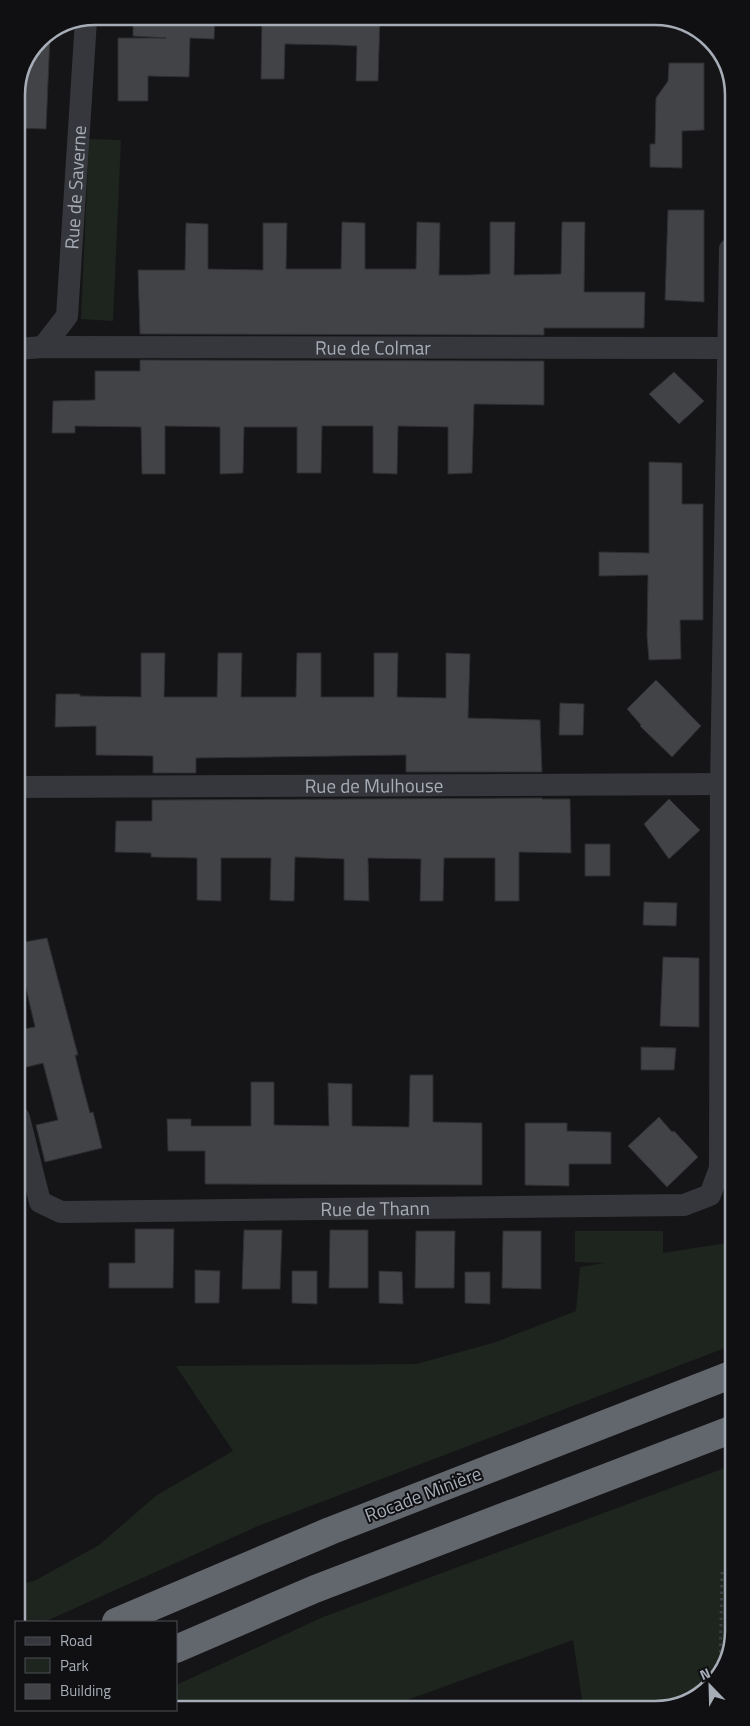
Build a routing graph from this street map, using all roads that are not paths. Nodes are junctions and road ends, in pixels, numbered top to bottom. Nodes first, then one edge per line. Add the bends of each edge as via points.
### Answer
1 (86, 26) edge
2 (43, 347) junction
3 (25, 348) edge
4 (725, 348) edge
5 (725, 784) edge
6 (25, 787) edge
7 (725, 848) edge
8 (25, 1142) edge
9 (725, 1377) edge
10 (725, 1432) edge
11 (118, 1621) edge
12 (178, 1648) edge

1 - 2 street, Rue de Saverne via 67,316
2 - 3 street, Rue de Colmar
2 - 4 street, Rue de Colmar
5 - 6 street, Rue de Mulhouse
7 - 8 street, Rue de Thann via 720,1168 710,1194 684,1206 61,1212 40,1202
9 - 11 highway, Rocade Minière via 330,1531
10 - 12 highway via 315,1589

